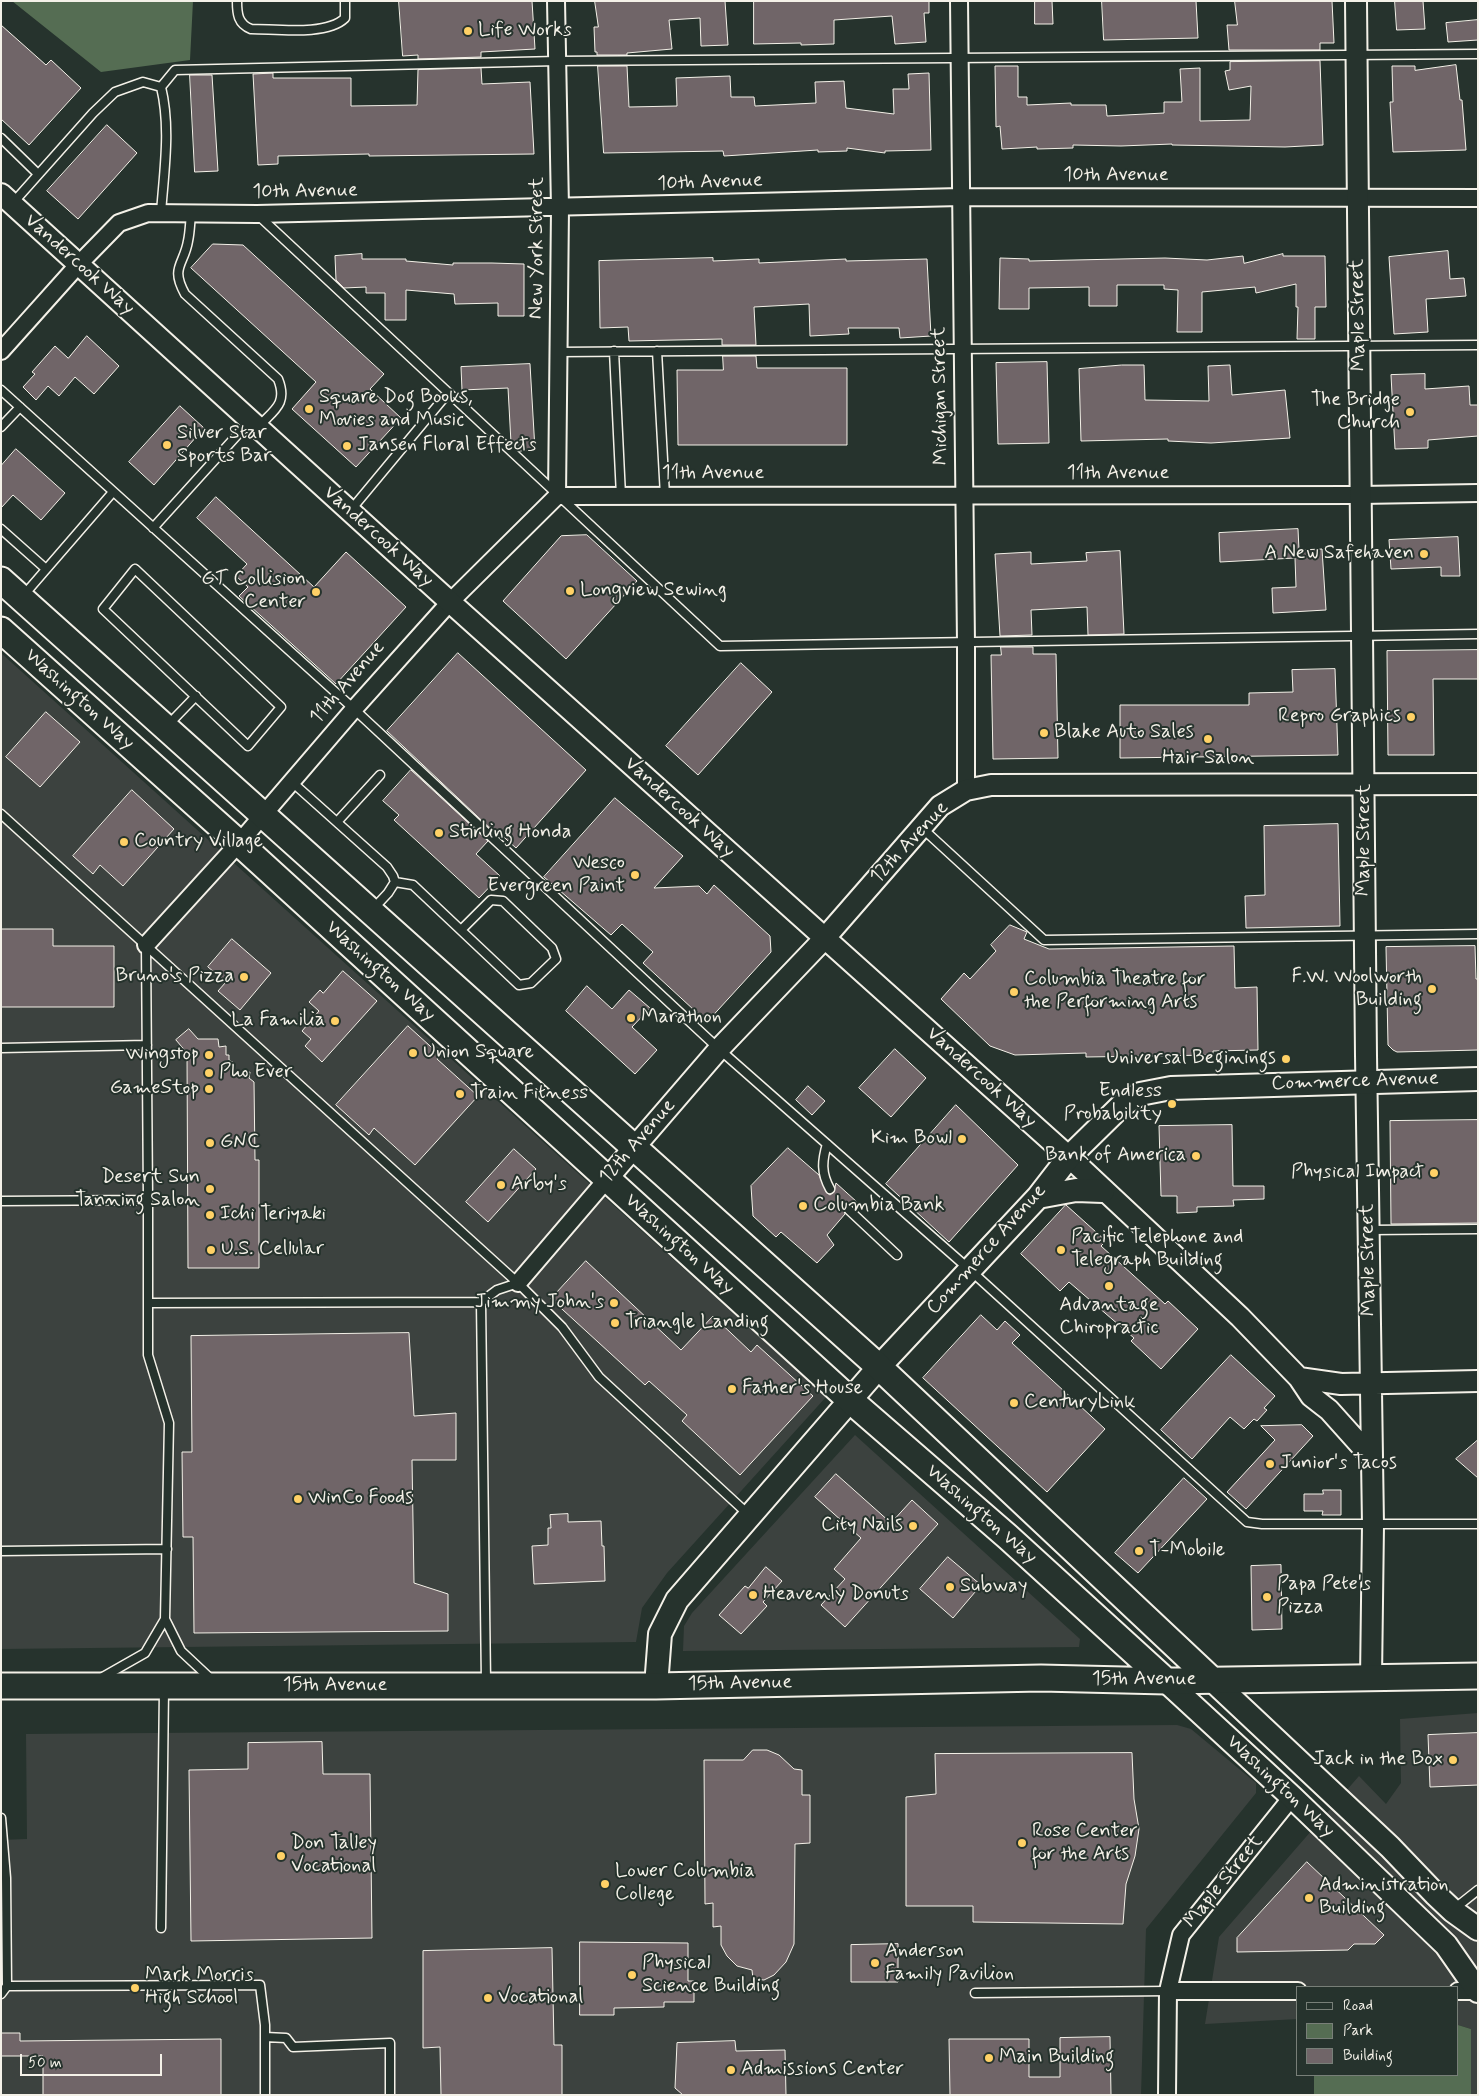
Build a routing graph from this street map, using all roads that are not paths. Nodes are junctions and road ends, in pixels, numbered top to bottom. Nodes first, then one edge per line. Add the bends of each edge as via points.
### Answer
1 (237, 1) edge
2 (345, 1) edge
3 (556, 1) edge
4 (959, 1) edge
5 (1356, 1) edge
6 (1478, 54) edge
7 (1356, 55) junction
8 (959, 58) junction
9 (557, 60) junction
10 (161, 87) junction
11 (1, 138) edge
12 (38, 174) junction
13 (960, 197) junction
14 (1357, 198) junction
15 (1478, 198) edge
16 (7, 199) edge
17 (560, 208) junction
18 (161, 213) junction
19 (191, 214) junction
20 (257, 214) junction
21 (78, 265) junction
22 (1478, 345) edge
23 (1359, 346) junction
24 (962, 349) junction
25 (1, 351) edge
26 (614, 351) junction
27 (657, 351) junction
28 (558, 352) junction
29 (1, 390) edge
30 (448, 393) junction
31 (20, 407) junction
32 (254, 424) junction
33 (1, 427) edge
34 (113, 492) junction
35 (1478, 493) edge
36 (557, 496) junction
37 (621, 496) junction
38 (665, 496) junction
39 (963, 496) junction
40 (1361, 496) junction
41 (350, 511) junction
42 (153, 528) junction
43 (1, 529) edge
44 (46, 569) junction
45 (1, 580) edge
46 (21, 598) junction
47 (450, 602) junction
48 (1, 630) edge
49 (1362, 634) junction
50 (1478, 634) edge
51 (966, 643) junction
52 (196, 696) junction
53 (354, 708) junction
54 (165, 727) junction
55 (380, 775) dead end
56 (292, 782) junction
57 (1478, 784) edge
58 (1364, 785) junction
59 (966, 790) junction
60 (1, 814) edge
61 (263, 815) junction
62 (337, 822) junction
63 (920, 827) junction
64 (239, 844) junction
65 (395, 882) junction
66 (370, 911) junction
67 (461, 930) junction
68 (1365, 934) junction
69 (1478, 934) edge
70 (824, 938) junction
71 (146, 945) junction
72 (147, 1045) junction
73 (1, 1048) edge
74 (719, 1049) junction
75 (1478, 1079) edge
76 (1366, 1081) junction
77 (827, 1144) junction
78 (633, 1148) junction
79 (1069, 1157) junction
80 (606, 1179) junction
81 (830, 1189) dead end
82 (1103, 1191) junction
83 (1038, 1197) junction
84 (148, 1200) junction
85 (1, 1201) edge
86 (850, 1210) dead end
87 (1478, 1229) edge
88 (1369, 1230) junction
89 (897, 1255) dead end
90 (970, 1270) junction
91 (518, 1283) junction
92 (148, 1302) junction
93 (481, 1302) junction
94 (878, 1367) junction
95 (1299, 1378) junction
96 (1478, 1381) edge
97 (1371, 1384) junction
98 (850, 1400) junction
99 (1372, 1458) junction
100 (750, 1516) junction
101 (1478, 1524) edge
102 (1373, 1525) junction
103 (167, 1549) junction
104 (1, 1552) edge
105 (166, 1619) junction
106 (1478, 1676) edge
107 (1371, 1678) junction
108 (1212, 1680) junction
109 (1166, 1681) junction
110 (1, 1686) edge
111 (88, 1686) junction
112 (219, 1686) junction
113 (486, 1686) junction
114 (656, 1686) junction
115 (164, 1687) junction
116 (1292, 1797) junction
117 (1, 1818) edge
118 (4, 1878) edge
119 (1478, 1890) edge
120 (1453, 1911) junction
121 (161, 1928) dead end
122 (1478, 1929) edge
123 (7, 1986) junction
124 (1459, 1991) edge
125 (1478, 1991) edge
126 (1168, 1992) junction
127 (1296, 1992) edge
128 (975, 1993) dead end
129 (1, 1994) edge
130 (265, 2037) junction
131 (265, 2095) edge
132 (390, 2095) edge
133 (1167, 2095) edge

1 - 2 lane via 239,20 244,27 251,29 325,29 344,18
3 - 9 street, New York Street
4 - 8 street, Michigan Street
5 - 7 street, Maple Street
6 - 7 lane
7 - 8 lane
7 - 14 street, Maple Street
8 - 9 lane
8 - 13 street, Michigan Street
9 - 10 lane via 175,70
9 - 17 street, New York Street
10 - 12 lane via 143,82 115,92
10 - 18 lane via 166,109 166,158
11 - 12 lane
12 - 16 lane
13 - 14 street, 10th Avenue
13 - 17 street, 10th Avenue
13 - 24 street, Michigan Street
14 - 15 street, 10th Avenue
14 - 23 street, Maple Street
16 - 21 street, Vandercook Way
17 - 20 street, 10th Avenue
17 - 28 street, New York Street
18 - 19 street, 10th Avenue
18 - 21 street, 10th Avenue via 148,213 120,223
19 - 20 street, 10th Avenue
19 - 32 lane via 178,282 185,294 278,379 281,387 283,396 280,404
20 - 30 lane
21 - 25 street, 10th Avenue
21 - 32 street, Vandercook Way
22 - 23 lane
23 - 24 lane
23 - 40 street, Maple Street
24 - 27 lane
24 - 39 street, Michigan Street
26 - 27 lane
26 - 28 lane
26 - 37 lane
27 - 38 lane
28 - 36 street, New York Street
29 - 31 lane
30 - 36 lane
30 - 41 lane
31 - 33 lane
31 - 34 lane
32 - 41 street, Vandercook Way
32 - 42 lane
34 - 42 lane
34 - 44 lane
35 - 40 street, 11th Avenue
36 - 37 street, 11th Avenue
36 - 47 street, 11th Avenue
36 - 51 lane via 720,646
37 - 38 street, 11th Avenue
38 - 39 street, 11th Avenue
39 - 40 street, 11th Avenue
39 - 51 street, Michigan Street
40 - 49 street, Maple Street
41 - 47 street, Vandercook Way
42 - 53 lane
43 - 44 lane
44 - 46 lane
45 - 46 main road, Washington Way
46 - 54 main road, Washington Way
47 - 53 street, 11th Avenue
47 - 70 street, Vandercook Way
48 - 64 main road, Washington Way
49 - 50 lane
49 - 51 lane
49 - 58 street, Maple Street
51 - 59 street, Michigan Street
52 - 52 lane via 248,746 281,707 135,569 104,609
52 - 54 lane
53 - 56 street, 11th Avenue
53 - 74 lane
54 - 61 main road, Washington Way
55 - 62 lane
56 - 61 street, 11th Avenue
56 - 62 lane
57 - 58 street, 12th Avenue
58 - 59 street, 12th Avenue via 991,785
58 - 68 street, Maple Street
59 - 63 street, 12th Avenue via 940,806
60 - 71 lane
61 - 64 street, 11th Avenue
61 - 66 main road, Washington Way
62 - 65 lane via 387,867
63 - 68 lane via 1044,940
63 - 70 street, 12th Avenue
64 - 71 street, 11th Avenue
64 - 80 main road, Washington Way
65 - 66 lane
65 - 67 lane via 413,885
66 - 78 main road, Washington Way
67 - 67 lane via 519,985 531,983 556,959 552,948 503,901 491,900
68 - 69 lane
68 - 76 street, Maple Street
70 - 74 street, 12th Avenue
70 - 79 street, Vandercook Way
71 - 72 lane
71 - 91 lane
72 - 73 lane
72 - 84 lane
74 - 77 lane
74 - 78 street, 12th Avenue
75 - 76 main road, Commerce Avenue
76 - 79 main road, Commerce Avenue via 1171,1088 1140,1094 1122,1105
76 - 88 street, Maple Street
77 - 81 lane via 822,1172
77 - 90 lane
78 - 80 street, 12th Avenue
78 - 94 main road, Washington Way
79 - 82 street, Vandercook Way
79 - 83 main road, Commerce Avenue
80 - 91 street, 12th Avenue
80 - 98 main road, Washington Way
82 - 83 main road via 1076,1190
82 - 95 street, Vandercook Way via 1240,1317
83 - 90 main road, Commerce Avenue
84 - 85 lane
84 - 92 lane
86 - 89 lane
87 - 88 lane
88 - 97 street, Maple Street
90 - 94 main road, Commerce Avenue
90 - 102 lane via 1247,1522
91 - 93 lane via 497,1290
91 - 100 lane via 562,1327 599,1377
92 - 93 lane
92 - 103 lane via 148,1355 169,1423
93 - 113 lane
94 - 98 main road, Commerce Avenue
94 - 108 main road, Washington Way
95 - 97 street
95 - 99 street, Vandercook Way via 1311,1396 1329,1410
96 - 97 street
97 - 99 street, Maple Street
98 - 100 main road, Commerce Avenue
98 - 109 main road, Washington Way via 1008,1537
99 - 102 street, Maple Street
100 - 114 main road, Commerce Avenue via 677,1600 660,1634
101 - 102 lane
102 - 107 street, Maple Street
103 - 104 lane
103 - 105 lane
105 - 111 lane via 145,1653
105 - 112 lane via 181,1651
106 - 107 main road, 15th Avenue
107 - 108 main road, 15th Avenue
108 - 109 main road, 15th Avenue
108 - 120 main road, Washington Way via 1390,1847
109 - 114 main road, 15th Avenue via 1041,1678
109 - 116 main road, Washington Way
110 - 111 main road, 15th Avenue
111 - 115 main road, 15th Avenue
112 - 113 main road, 15th Avenue
112 - 115 main road, 15th Avenue
113 - 114 main road, 15th Avenue
115 - 121 lane
116 - 125 main road, Washington Way via 1446,1945
116 - 126 street, Maple Street via 1181,1935
117 - 118 lane
118 - 123 lane
119 - 120 lane
120 - 122 main road, Washington Way
123 - 129 lane
123 - 130 lane via 260,1985
124 - 125 street
126 - 127 street
126 - 128 lane
126 - 133 street, Maple Street
130 - 131 lane
130 - 132 lane via 286,2038 293,2047 390,2043

